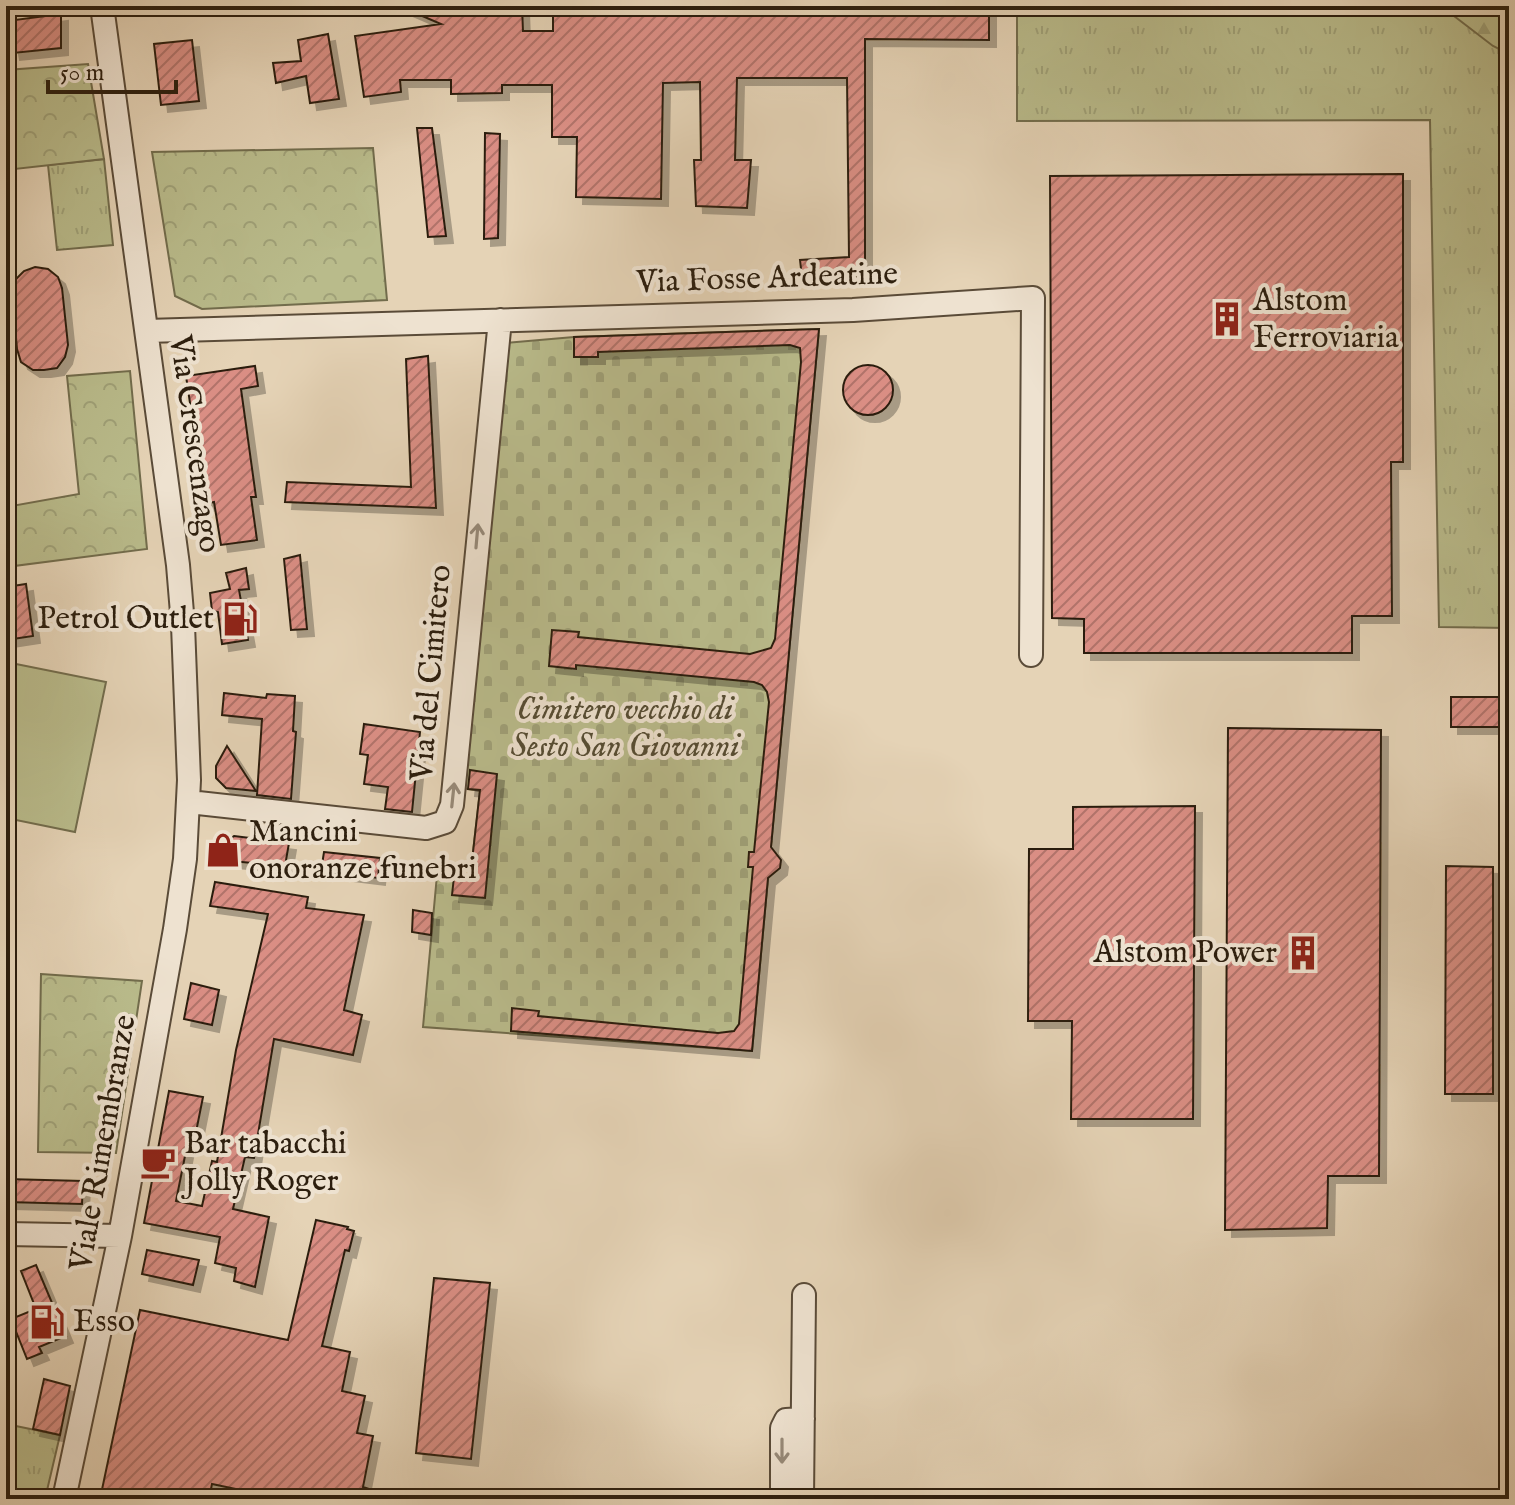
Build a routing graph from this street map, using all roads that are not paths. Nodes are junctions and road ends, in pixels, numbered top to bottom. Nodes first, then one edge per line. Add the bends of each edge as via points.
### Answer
1 (102, 6) edge
2 (500, 320) junction
3 (147, 331) junction
4 (1031, 655) dead end
5 (189, 802) junction
6 (181, 892) joint
7 (6, 1234) edge
8 (120, 1236) junction
9 (804, 1295) dead end
10 (803, 1419) junction
11 (64, 1499) edge
12 (782, 1499) edge
13 (802, 1499) edge

1 - 3 street, Via Crescenzago
2 - 3 street, Via Fosse Ardeatine
2 - 4 street, Via Fosse Ardeatine via 821,311 1033,298
5 -> 2 street, Via del Cimitero via 426,828 445,822 452,805
3 - 5 street, Via Crescenzago via 181,591
5 - 6 street, Via Crescenzago
6 - 8 street, Viale Rimembranze
7 - 8 street
8 - 11 street, Viale Rimembranze
9 - 10 street
10 -> 12 street via 786,1420 782,1428
10 - 13 street

